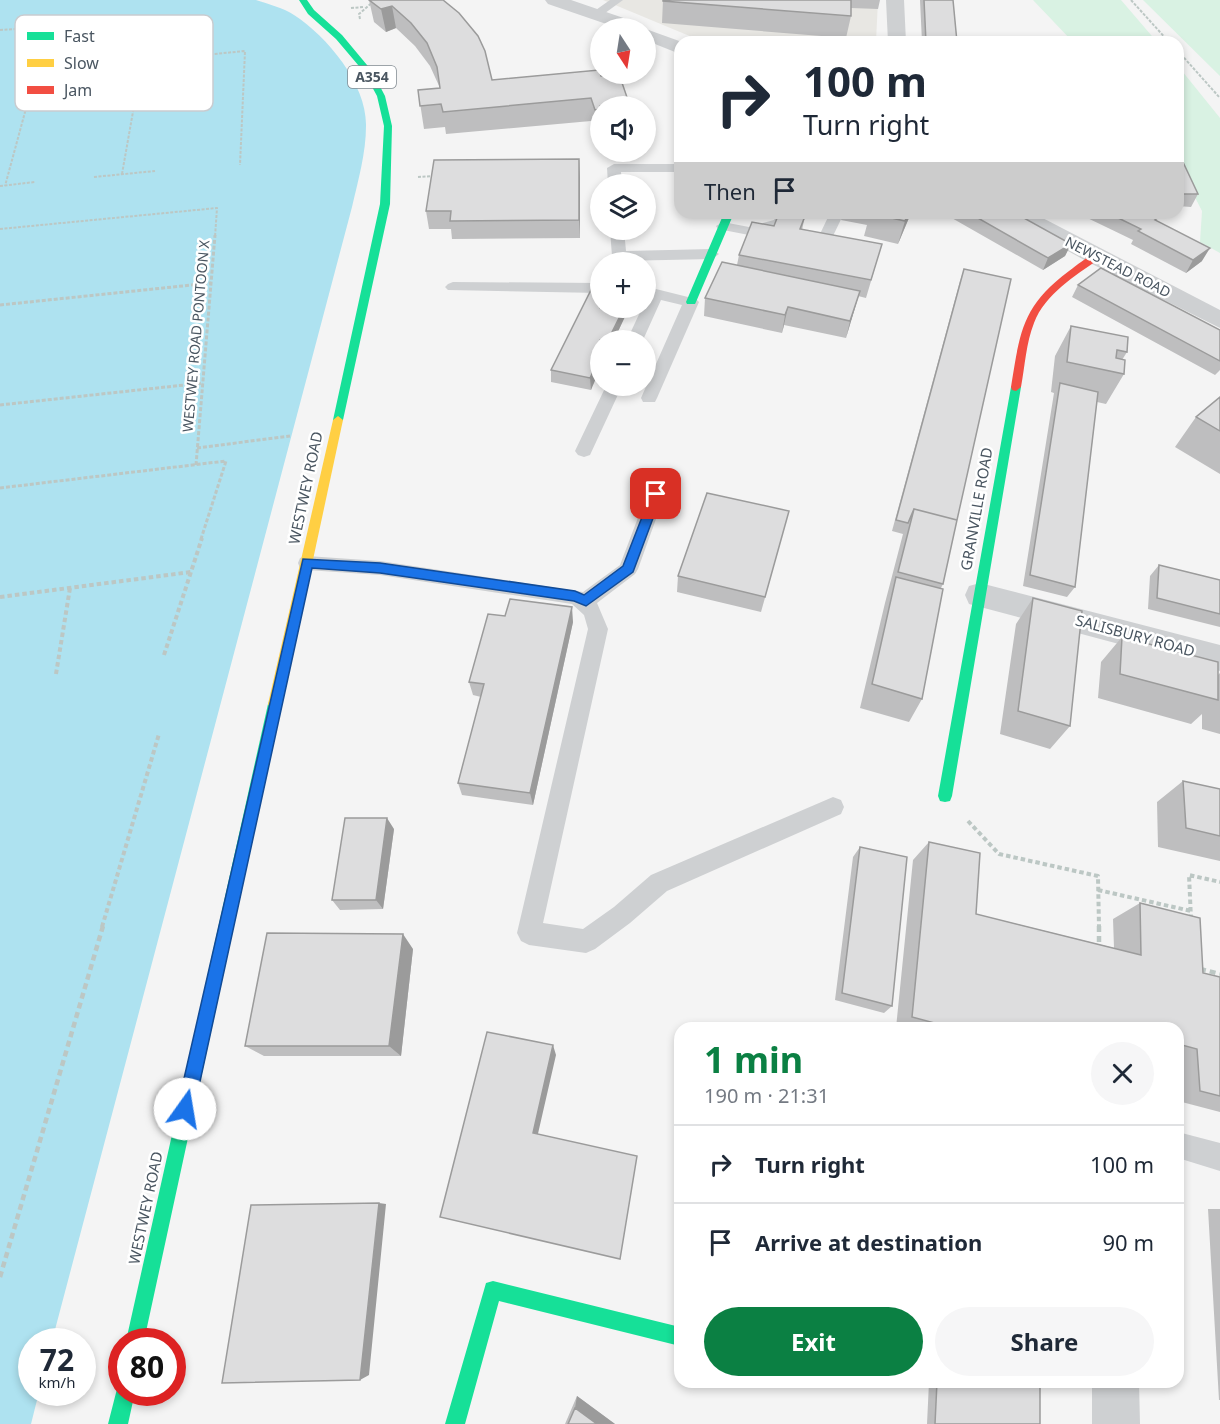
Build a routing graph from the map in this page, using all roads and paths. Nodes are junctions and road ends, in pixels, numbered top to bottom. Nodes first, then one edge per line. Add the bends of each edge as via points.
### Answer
1 (303, 0) edge
2 (375, 0) edge
3 (554, 0) edge
4 (617, 0) edge
5 (896, 0) edge
6 (1131, 0) edge
7 (351, 8) dead end
8 (597, 14) junction
9 (338, 17) dead end
10 (608, 18) edge
11 (15, 29) edge
12 (0, 30) edge
13 (897, 36) edge
14 (1164, 36) edge
15 (340, 38) junction
16 (656, 38) edge
17 (674, 45) edge
18 (213, 54) edge
19 (1184, 58) edge
20 (1220, 98) edge
21 (25, 111) edge
22 (134, 111) edge
23 (240, 165) dead end
24 (674, 168) edge
25 (155, 171) dead end
26 (440, 172) edge
27 (122, 174) junction
28 (614, 174) edge
29 (94, 177) dead end
30 (426, 177) dead end
31 (35, 182) dead end
32 (0, 186) edge
33 (5, 186) junction
34 (782, 219) edge
35 (834, 219) edge
36 (1027, 219) edge
37 (726, 220) edge
38 (0, 229) edge
39 (826, 236) edge
40 (618, 240) edge
41 (712, 254) junction
42 (1096, 257) junction
43 (211, 283) junction
44 (453, 287) dead end
45 (590, 288) edge
46 (656, 295) edge
47 (691, 302) junction
48 (0, 305) edge
49 (1220, 320) edge
50 (203, 383) junction
51 (609, 396) edge
52 (649, 398) dead end
53 (0, 405) edge
54 (290, 436) dead end
55 (197, 448) junction
56 (584, 450) dead end
57 (196, 465) junction
58 (0, 488) edge
59 (656, 494) dead end
60 (307, 563) junction
61 (191, 572) junction
62 (70, 588) junction
63 (980, 595) junction
64 (0, 597) edge
65 (586, 601) junction
66 (164, 655) dead end
67 (1220, 658) edge
68 (56, 674) dead end
69 (159, 734) dead end
70 (945, 796) joint
71 (833, 807) dead end
72 (1220, 882) edge
73 (1098, 890) junction
74 (1191, 911) junction
75 (1191, 923) edge
76 (1099, 954) edge
77 (1194, 968) edge
78 (1220, 974) edge
79 (1184, 1148) edge
80 (1220, 1157) edge
81 (0, 1277) edge
82 (138, 1328) edge
83 (674, 1335) edge
84 (1116, 1388) edge
85 (122, 1406) edge
86 (118, 1424) edge
87 (455, 1424) edge
88 (1116, 1424) edge

1 - 15 main road, WESTWEY ROAD / A354 via 311,14
2 - 7 path via 364,7
3 - 8 street
4 - 8 lane
5 - 13 street
6 - 14 path
8 - 10 street
9 - 15 main road
11 - 12 path
15 - 60 main road, WESTWEY ROAD / A354 via 366,68 382,99 388,143 387,178 379,239
16 - 17 street
18 - 23 path via 245,51
19 - 20 path
21 - 33 path
22 - 27 path
24 - 28 lane via 614,168
25 - 27 path
26 - 30 path
27 - 29 path
31 - 33 path
32 - 33 path
34 - 37 lane via 780,223 749,231
35 - 39 lane
36 - 42 street, NEWSTEAD ROAD
37 - 41 main road
38 - 43 path, WESTWEY ROAD PONTOON X via 217,208
40 - 41 lane via 619,256
41 - 47 main road
42 - 49 street, NEWSTEAD ROAD
42 - 63 main road, GRANVILLE ROAD via 1038,305 1029,322
43 - 48 path
43 - 50 path, WESTWEY ROAD PONTOON X
44 - 45 lane
46 - 47 lane
47 - 52 lane
50 - 53 path
50 - 55 path, WESTWEY ROAD PONTOON X
51 - 56 lane
54 - 55 path
55 - 57 path, WESTWEY ROAD PONTOON X
57 - 58 path
57 - 61 path via 226,461
59 - 65 lane via 628,569
60 - 65 lane via 380,568
60 - 82 main road, WESTWEY ROAD / A354
61 - 62 path
61 - 66 path
62 - 64 path
62 - 68 path
63 - 67 street, SALISBURY ROAD
63 - 70 main road, GRANVILLE ROAD
65 - 71 lane via 598,629 529,933 586,940 658,884
69 - 81 path
70 - 73 path via 999,854 1098,876
72 - 74 path via 1189,874
73 - 74 path
73 - 76 path
74 - 75 path
77 - 78 path
79 - 80 lane
83 - 87 main road via 493,1290
84 - 88 street
85 - 86 main road

